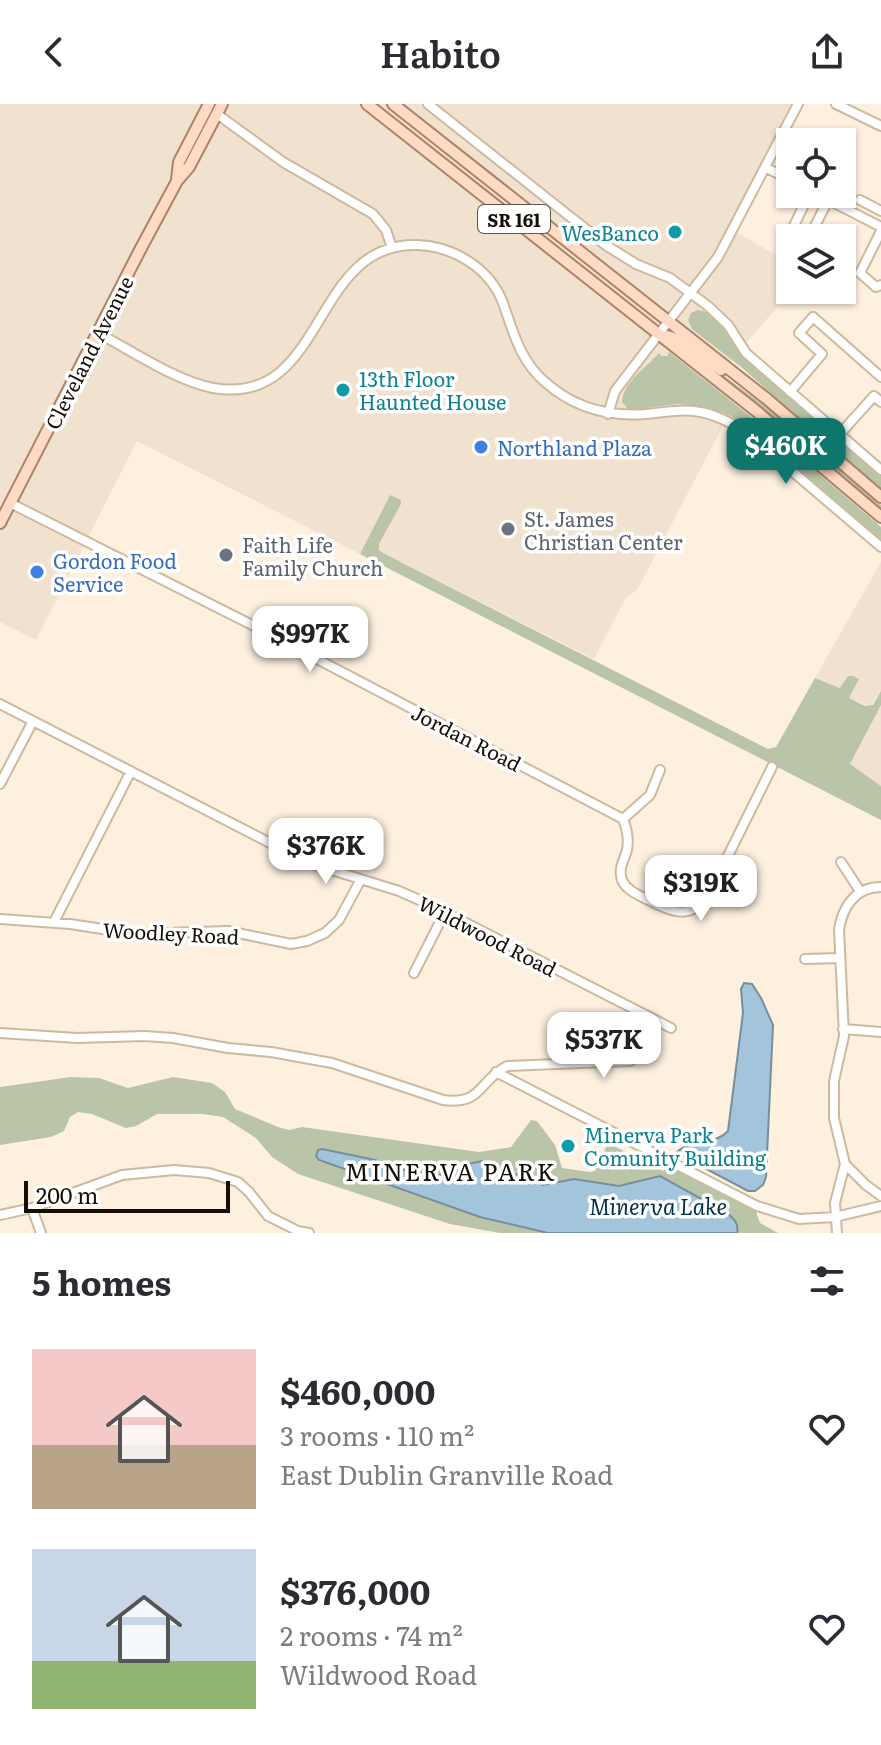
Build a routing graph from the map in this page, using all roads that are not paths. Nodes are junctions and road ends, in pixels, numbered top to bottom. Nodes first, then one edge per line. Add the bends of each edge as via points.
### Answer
1 (367, 104) edge
2 (393, 104) edge
3 (428, 104) edge
4 (798, 104) edge
5 (836, 104) edge
6 (211, 107) edge
7 (881, 126) edge
8 (765, 167) junction
9 (776, 173) edge
10 (860, 200) dead end
11 (802, 208) edge
12 (824, 208) edge
13 (843, 208) edge
14 (881, 211) edge
15 (881, 229) edge
16 (392, 248) junction
17 (553, 250) junction
18 (881, 285) edge
19 (691, 294) junction
20 (670, 322) junction
21 (98, 333) junction
22 (659, 334) junction
23 (881, 377) edge
24 (790, 392) junction
25 (767, 399) junction
26 (881, 402) edge
27 (608, 414) junction
28 (839, 435) junction
29 (881, 470) edge
30 (881, 497) edge
31 (10, 503) junction
32 (881, 517) edge
33 (0, 523) edge
34 (881, 547) edge
35 (0, 704) edge
36 (33, 721) junction
37 (772, 767) dead end
38 (660, 770) dead end
39 (131, 771) junction
40 (0, 784) edge
41 (623, 819) junction
42 (841, 862) dead end
43 (360, 881) junction
44 (881, 887) edge
45 (860, 891) junction
46 (445, 912) junction
47 (0, 919) edge
48 (54, 922) junction
49 (840, 958) junction
50 (805, 959) dead end
51 (414, 973) dead end
52 (644, 1014) junction
53 (671, 1028) dead end
54 (843, 1029) junction
55 (881, 1032) edge
56 (0, 1033) edge
57 (496, 1072) junction
58 (845, 1164) junction
59 (881, 1196) edge
60 (881, 1206) edge
61 (32, 1208) junction
62 (0, 1215) edge
63 (835, 1217) junction
64 (41, 1233) edge
65 (309, 1233) edge
66 (837, 1233) edge

1 - 17 main road, SR 161
2 - 20 main road, SR 161
3 - 19 street via 607,246
4 - 8 street
5 - 7 street
6 - 16 street via 283,162 373,214
6 - 21 main road, Cleveland Avenue via 189,167
8 - 9 street
8 - 19 street via 728,241
10 - 14 street
11 - 12 street via 793,228 810,236
13 - 15 street
15 - 18 street via 860,273 876,287
16 - 21 street via 354,269 289,367 257,384 231,389 192,382
16 - 27 street via 430,246 477,267 496,289 516,342 542,381 583,407
17 - 20 main road via 649,317
17 - 22 main road, SR 161
19 - 20 street
19 - 24 street via 723,319 746,353
20 - 22 street
20 - 25 main road, SR 161
21 - 31 main road, Cleveland Avenue
22 - 25 main road via 679,340
22 - 27 street via 615,391
22 - 32 main road, SR 161
23 - 24 street via 813,317 799,333 822,354
24 - 28 street
25 - 30 main road, SR 161
26 - 28 street via 874,396
27 - 34 street via 696,411 727,421
28 - 29 street
31 - 33 main road, Cleveland Avenue
31 - 41 street, Jordan Road
35 - 36 street, Wildwood Road
36 - 39 street, Wildwood Road
36 - 40 street
37 - 41 street via 704,903 689,912 666,909 623,884 620,872 628,834
38 - 41 street via 650,795
39 - 43 street, Wildwood Road via 309,863
39 - 48 street
42 - 45 street
43 - 46 street, Wildwood Road
43 - 48 street, Woodley Road via 339,920 325,933 291,944 228,931 135,934
44 - 45 street
45 - 49 street via 842,915
46 - 51 street
46 - 52 street, Wildwood Road
47 - 48 street, Woodley Road
49 - 50 street
49 - 54 street
52 - 53 street, Wildwood Road
52 - 57 street via 641,1046 630,1061 519,1064
54 - 55 street
54 - 58 street via 834,1118
56 - 57 street via 173,1038 271,1052 332,1063 460,1102 476,1094
57 - 63 street via 757,1206 799,1219
58 - 59 street
58 - 63 street
60 - 63 street
61 - 62 street
61 - 64 street
61 - 65 street via 122,1175 209,1173 238,1182 268,1216
63 - 66 street

